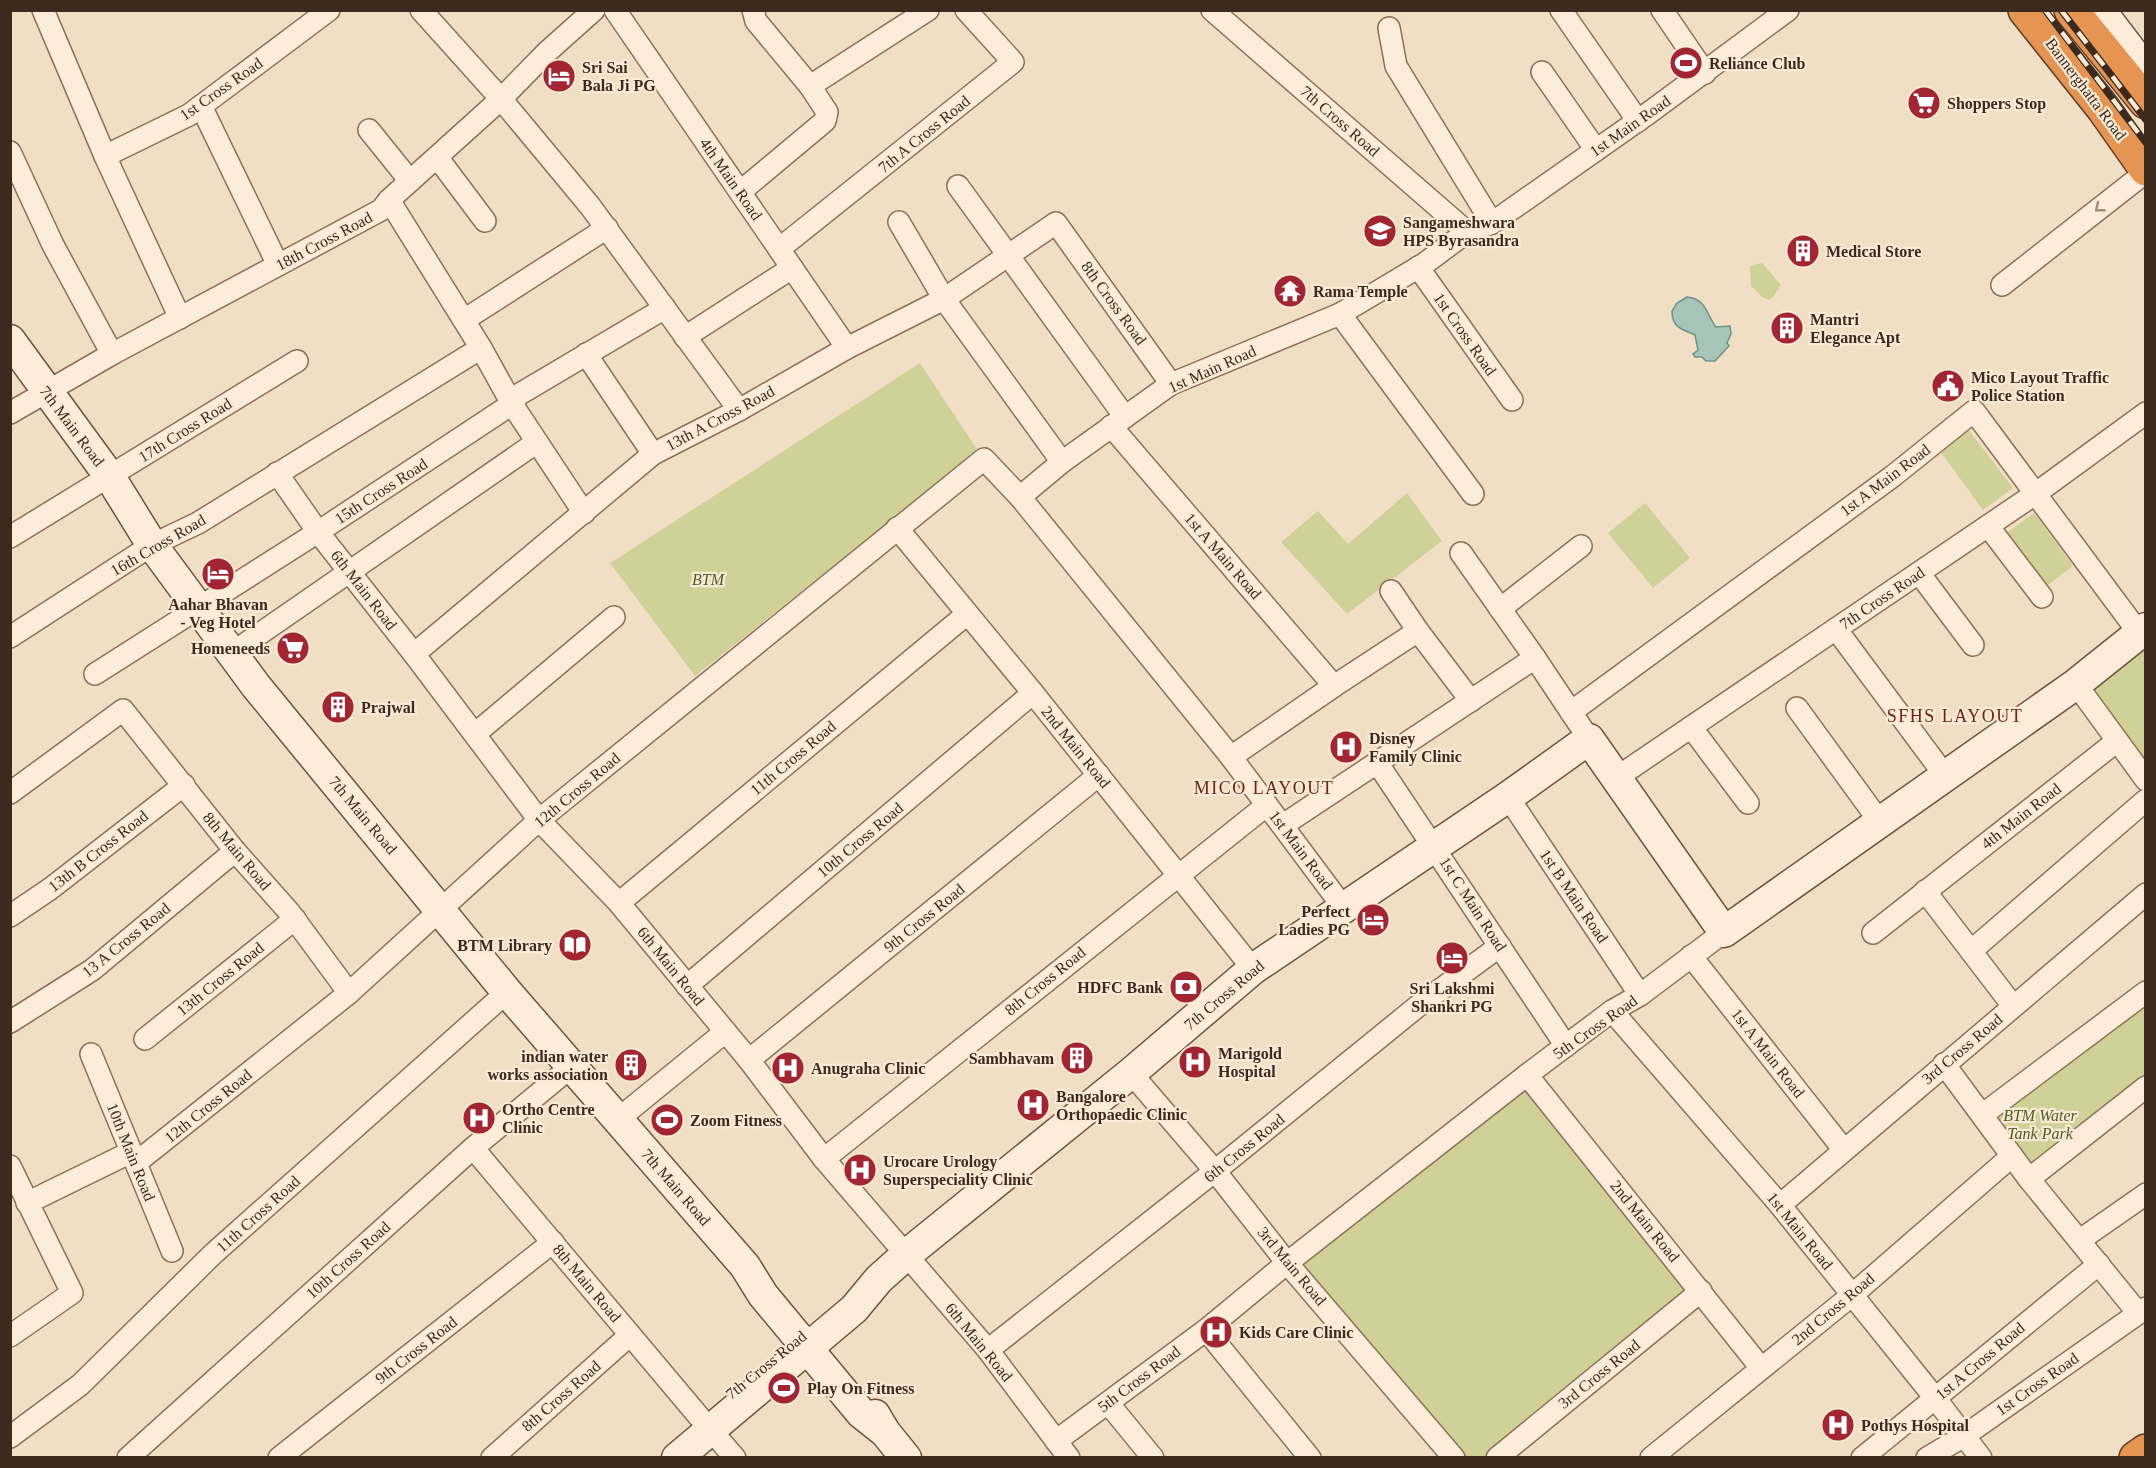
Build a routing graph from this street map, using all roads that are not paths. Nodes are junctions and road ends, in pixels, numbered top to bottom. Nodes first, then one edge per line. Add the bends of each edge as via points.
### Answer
1 (44, 10) edge
2 (329, 10) edge
3 (421, 10) edge
4 (594, 10) edge
5 (615, 10) edge
6 (753, 10) edge
7 (928, 10) edge
8 (966, 10) edge
9 (1212, 10) edge
10 (1561, 10) edge
11 (1662, 10) edge
12 (2025, 10) edge
13 (2071, 10) edge
14 (2100, 10) edge
15 (1777, 14) edge
16 (1389, 28) dead end
17 (1542, 72) dead end
18 (1705, 73) junction
19 (2143, 85) edge
20 (810, 86) junction
21 (501, 99) junction
22 (201, 106) junction
23 (1638, 121) junction
24 (369, 130) dead end
25 (1596, 150) junction
26 (10, 152) edge
27 (105, 156) junction
28 (437, 157) junction
29 (2145, 170) edge
30 (410, 181) junction
31 (958, 186) dead end
32 (740, 192) junction
33 (390, 200) junction
34 (485, 221) dead end
35 (899, 222) dead end
36 (1056, 223) joint
37 (1492, 223) junction
38 (606, 228) junction
39 (1467, 232) junction
40 (779, 249) junction
41 (1008, 257) junction
42 (278, 265) junction
43 (1418, 267) junction
44 (792, 268) junction
45 (2002, 285) dead end
46 (944, 299) junction
47 (665, 308) junction
48 (1340, 314) junction
49 (180, 318) junction
50 (464, 320) junction
51 (685, 337) junction
52 (10, 340) edge
53 (480, 348) junction
54 (847, 348) junction
55 (112, 354) junction
56 (586, 354) junction
57 (297, 361) dead end
58 (1172, 384) junction
59 (47, 393) junction
60 (1512, 400) dead end
61 (512, 404) junction
62 (739, 410) junction
63 (10, 413) edge
64 (1118, 421) junction
65 (2142, 422) edge
66 (537, 442) junction
67 (652, 454) junction
68 (1062, 462) junction
69 (277, 473) junction
70 (110, 477) junction
71 (1473, 494) dead end
72 (2035, 494) junction
73 (1020, 497) junction
74 (584, 513) junction
75 (1988, 526) junction
76 (897, 528) junction
77 (318, 532) junction
78 (10, 537) edge
79 (152, 545) junction
80 (1581, 546) dead end
81 (1461, 553) dead end
82 (349, 571) junction
83 (1919, 573) junction
84 (1391, 591) dead end
85 (2042, 597) dead end
86 (198, 609) junction
87 (1500, 609) junction
88 (967, 614) junction
89 (614, 617) dead end
90 (1836, 629) junction
91 (1418, 631) junction
92 (2142, 631) edge
93 (10, 638) edge
94 (1973, 645) dead end
95 (232, 653) junction
96 (414, 654) junction
97 (1535, 658) junction
98 (95, 674) dead end
99 (2076, 684) junction
100 (1334, 686) junction
101 (1033, 693) junction
102 (1471, 701) junction
103 (1797, 708) dead end
104 (1571, 712) junction
105 (1691, 727) junction
106 (475, 734) junction
107 (1589, 739) junction
108 (2117, 741) junction
109 (1231, 757) junction
110 (1378, 764) junction
111 (1099, 775) junction
112 (1946, 777) junction
113 (1616, 778) junction
114 (2145, 780) edge
115 (184, 785) junction
116 (10, 793) edge
117 (1508, 796) junction
118 (2145, 800) edge
119 (1748, 803) dead end
120 (1267, 805) junction
121 (539, 820) junction
122 (1880, 822) junction
123 (1283, 825) junction
124 (1434, 845) junction
125 (235, 851) junction
126 (1179, 874) junction
127 (1925, 891) junction
128 (2145, 894) edge
129 (619, 903) junction
130 (1343, 907) junction
131 (441, 909) junction
132 (10, 916) edge
133 (294, 920) junction
134 (1724, 932) junction
135 (1873, 933) dead end
136 (1500, 946) junction
137 (1971, 951) junction
138 (1691, 956) junction
139 (1254, 969) junction
140 (687, 986) junction
141 (507, 992) junction
142 (2145, 992) edge
143 (349, 993) junction
144 (1640, 995) junction
145 (2013, 1006) junction
146 (1612, 1011) junction
147 (10, 1022) edge
148 (725, 1032) junction
149 (146, 1039) dead end
150 (1566, 1046) junction
151 (91, 1054) dead end
152 (749, 1060) junction
153 (1944, 1064) junction
154 (571, 1067) junction
155 (1131, 1073) junction
156 (1527, 1075) junction
157 (2145, 1087) edge
158 (1982, 1115) junction
159 (617, 1120) junction
160 (473, 1148) junction
161 (1844, 1150) junction
162 (2012, 1156) junction
163 (134, 1157) junction
164 (824, 1159) junction
165 (10, 1167) edge
166 (1215, 1171) junction
167 (2029, 1179) junction
168 (2145, 1194) edge
169 (27, 1203) junction
170 (1780, 1205) junction
171 (2080, 1240) junction
172 (553, 1242) junction
173 (172, 1251) dead end
174 (906, 1255) junction
175 (1287, 1263) junction
176 (2099, 1264) junction
177 (1701, 1291) junction
178 (1851, 1296) junction
179 (2142, 1310) edge
180 (1206, 1330) junction
181 (630, 1335) junction
182 (10, 1336) edge
183 (808, 1339) junction
184 (988, 1350) junction
185 (1761, 1368) junction
186 (1935, 1398) junction
187 (1108, 1403) junction
188 (706, 1424) junction
189 (1964, 1436) junction
190 (10, 1437) edge
191 (1062, 1450) edge
192 (2145, 1451) edge
193 (128, 1458) edge
194 (279, 1458) edge
195 (492, 1458) edge
196 (657, 1458) edge
197 (677, 1458) edge
198 (735, 1458) edge
199 (906, 1458) edge
200 (1153, 1458) edge
201 (1310, 1458) edge
202 (1454, 1458) edge
203 (1497, 1458) edge
204 (1651, 1458) edge
205 (1862, 1458) edge
206 (1927, 1458) edge
207 (1981, 1458) edge
208 (2136, 1458) edge

1 - 27 street
2 - 22 street, 1st Cross Road
3 - 21 street
4 - 21 street, 18th Cross Road
5 - 32 street, 4th Main Road
6 - 20 street via 756,21
7 - 20 street
8 - 40 street, 7th A Cross Road via 1013,62
9 - 39 street, 7th Cross Road
10 - 23 street
11 - 18 street
12 - 29 highway, Bannerghatta Road via 2103,108
13 - 19 highway
14 - 19 street
15 - 18 street, 1st Main Road
16 - 37 street via 1396,66
17 - 25 street
18 - 23 street, 1st Main Road
20 - 32 street via 827,112 825,121
21 - 28 street, 18th Cross Road
21 - 38 street
22 - 27 street, 1st Cross Road
22 - 42 street
23 - 25 street, 1st Main Road
24 - 30 street
25 - 37 street, 1st Main Road
26 - 55 street via 53,245
27 - 49 street
28 - 30 street, 18th Cross Road
28 - 34 street
29 -> 45 street
30 - 33 street, 18th Cross Road
31 - 41 street, 1st A Main Road
32 - 40 street, 4th Main Road
33 - 42 street, 18th Cross Road via 381,210
33 - 50 street
35 - 46 street
36 - 41 street, 13th A Cross Road
36 - 58 street, 8th Cross Road
37 - 39 street, 1st Main Road
38 - 47 street
38 - 50 street
39 - 43 street, 1st Main Road
40 - 44 street, 4th Main Road
41 - 46 street, 13th A Cross Road
41 - 64 street, 1st A Main Road
42 - 49 street, 18th Cross Road
43 - 48 street, 1st Main Road
43 - 60 street, 1st Cross Road
44 - 51 street
44 - 54 street, 4th Main Road
46 - 54 street, 13th A Cross Road
46 - 68 street
47 - 51 street
47 - 56 street, 15th Cross Road
48 - 58 street, 1st Main Road
48 - 71 street
49 - 55 street, 18th Cross Road
50 - 53 street
51 - 62 street
52 - 59 street, 7th Main Road
53 - 61 street
53 - 69 street, 16th Cross Road
54 - 62 street, 13th A Cross Road
55 - 59 street, 18th Cross Road
56 - 61 street, 15th Cross Road via 518,395
56 - 67 street
57 - 70 street, 17th Cross Road
58 - 64 street, 1st Main Road
59 - 63 street, 18th Cross Road
59 - 70 street, 7th Main Road
61 - 66 street
61 - 77 street, 15th Cross Road
62 - 67 street, 13th A Cross Road
64 - 68 street, 1st Main Road
64 - 100 street, 1st A Main Road
65 - 72 street, 7th Cross Road
66 - 74 street
66 - 82 street
67 - 74 street, 13th A Cross Road
68 - 73 street, 1st Main Road
69 - 77 street, 6th Main Road
69 - 79 street, 16th Cross Road via 198,523
70 - 78 street, 17th Cross Road
70 - 79 street, 7th Main Road
72 - 75 street, 7th Cross Road
72 - 92 street, 1st A Main Road
72 - 104 street, 1st A Main Road via 1974,411 1893,476
73 - 76 street, 12th Cross Road via 984,459
73 - 109 street, 1st Main Road
74 - 96 street, 13th A Cross Road
75 - 83 street, 7th Cross Road
75 - 85 street
76 - 88 street, 2nd Main Road
76 - 121 street, 12th Cross Road
77 - 82 street, 6th Main Road
77 - 86 street, 15th Cross Road
79 - 86 street, 7th Main Road
79 - 93 street, 16th Cross Road
80 - 87 street
81 - 87 street
82 - 95 street
82 - 96 street, 6th Main Road
83 - 90 street, 7th Cross Road
83 - 94 street
84 - 91 street
86 - 95 street, 7th Main Road
86 - 98 street, 15th Cross Road
87 - 97 street
88 - 101 street, 2nd Main Road
88 - 129 street, 11th Cross Road
89 - 106 street
90 - 105 street, 7th Cross Road
90 - 112 street
91 - 100 street
91 - 102 street
92 - 99 street, 5th Cross Road
95 - 131 street, 7th Main Road
96 - 106 street, 6th Main Road
97 - 102 street
97 - 104 street
99 - 108 street
99 - 112 street, 5th Cross Road
100 - 109 street
101 - 111 street, 2nd Main Road
101 - 140 street, 10th Cross Road
102 - 110 street
103 - 122 street
104 - 107 street
105 - 113 street, 7th Cross Road
105 - 119 street
106 - 121 street, 6th Main Road
107 - 113 street
107 - 117 street, 7th Cross Road
108 - 114 street
108 - 127 street, 4th Main Road
109 - 120 street, 1st Main Road
110 - 123 street
110 - 124 street, 1st C Main Road
111 - 126 street, 2nd Main Road
111 - 152 street, 9th Cross Road
112 - 122 street, 5th Cross Road
113 - 134 street
115 - 116 street, 8th Main Road via 123,710
115 - 125 street, 8th Main Road
115 - 132 street, 13th B Cross Road
117 - 124 street, 7th Cross Road
117 - 144 street, 1st B Main Road
118 - 137 street
120 - 123 street, 1st Main Road
120 - 126 street, 8th Cross Road
121 - 129 street, 6th Main Road
121 - 131 street, 12th Cross Road
122 - 134 street, 5th Cross Road
123 - 130 street, 1st Main Road
124 - 130 street, 7th Cross Road
124 - 136 street, 1st C Main Road
125 - 133 street, 8th Main Road
125 - 147 street, 13 A Cross Road via 92,970
126 - 139 street, 2nd Main Road
126 - 164 street, 8th Cross Road
127 - 135 street, 4th Main Road
127 - 137 street
128 - 145 street, 3rd Cross Road
129 - 140 street, 6th Main Road
130 - 139 street, 7th Cross Road
131 - 141 street, 7th Main Road
131 - 143 street, 12th Cross Road
133 - 143 street, 8th Main Road
133 - 149 street, 13th Cross Road
134 - 138 street, 5th Cross Road
136 - 150 street, 1st C Main Road
136 - 166 street, 6th Cross Road via 1418,1006
137 - 145 street
138 - 144 street, 5th Cross Road
138 - 161 street, 1st A Main Road
139 - 155 street, 7th Cross Road
140 - 148 street, 6th Main Road
141 - 154 street, 7th Main Road
141 - 190 street, 11th Cross Road via 213,1254 80,1385
142 - 158 street
143 - 163 street, 12th Cross Road
144 - 146 street, 5th Cross Road
145 - 153 street, 3rd Cross Road
146 - 150 street, 5th Cross Road
146 - 170 street, 1st Main Road
148 - 152 street, 6th Main Road
148 - 159 street
150 - 156 street, 5th Cross Road
151 - 163 street, 10th Main Road
152 - 164 street, 6th Main Road
153 - 158 street
153 - 161 street, 3rd Cross Road
154 - 159 street, 7th Main Road
154 - 160 street, 10th Cross Road
155 - 166 street, 3rd Main Road
155 - 174 street, 7th Cross Road
156 - 175 street, 5th Cross Road
156 - 177 street, 2nd Main Road
157 - 167 street
158 - 162 street
159 - 183 street, 7th Main Road via 745,1266 773,1288
160 - 172 street, 8th Main Road
160 - 193 street, 10th Cross Road
161 - 170 street, 3rd Cross Road
162 - 167 street
162 - 178 street, 2nd Cross Road
163 - 169 street, 12th Cross Road
163 - 173 street, 10th Main Road
164 - 174 street, 6th Main Road
165 - 169 street
166 - 175 street, 3rd Main Road
166 - 184 street, 6th Cross Road
167 - 171 street
168 - 171 street
169 - 182 street via 72,1293
170 - 178 street, 1st Main Road
171 - 176 street
172 - 181 street, 8th Main Road
172 - 194 street, 9th Cross Road
174 - 183 street, 7th Cross Road via 879,1279 846,1299
174 - 184 street, 6th Main Road
175 - 180 street, 5th Cross Road
175 - 202 street, 3rd Main Road
176 - 179 street
176 - 186 street, 1st A Cross Road
177 - 185 street, 2nd Main Road
177 - 203 street, 3rd Cross Road
178 - 185 street, 2nd Cross Road
178 - 186 street, 1st Main Road
179 - 189 street, 1st Cross Road
180 - 187 street, 5th Cross Road
180 - 201 street
181 - 188 street, 8th Main Road
181 - 195 street, 8th Cross Road
183 - 188 street, 7th Cross Road
183 - 199 street, 7th Main Road via 869,1406
184 - 191 street, 6th Main Road
185 - 204 street, 2nd Cross Road
186 - 189 street, 1st Main Road
186 - 205 street, 1st A Cross Road
187 - 191 street, 5th Cross Road
187 - 200 street
188 - 196 street, 7th Cross Road
188 - 197 street, 7th Cross Road
188 - 198 street, 8th Main Road
189 - 206 street, 1st Cross Road
189 - 207 street, 1st Main Road
192 - 208 highway

